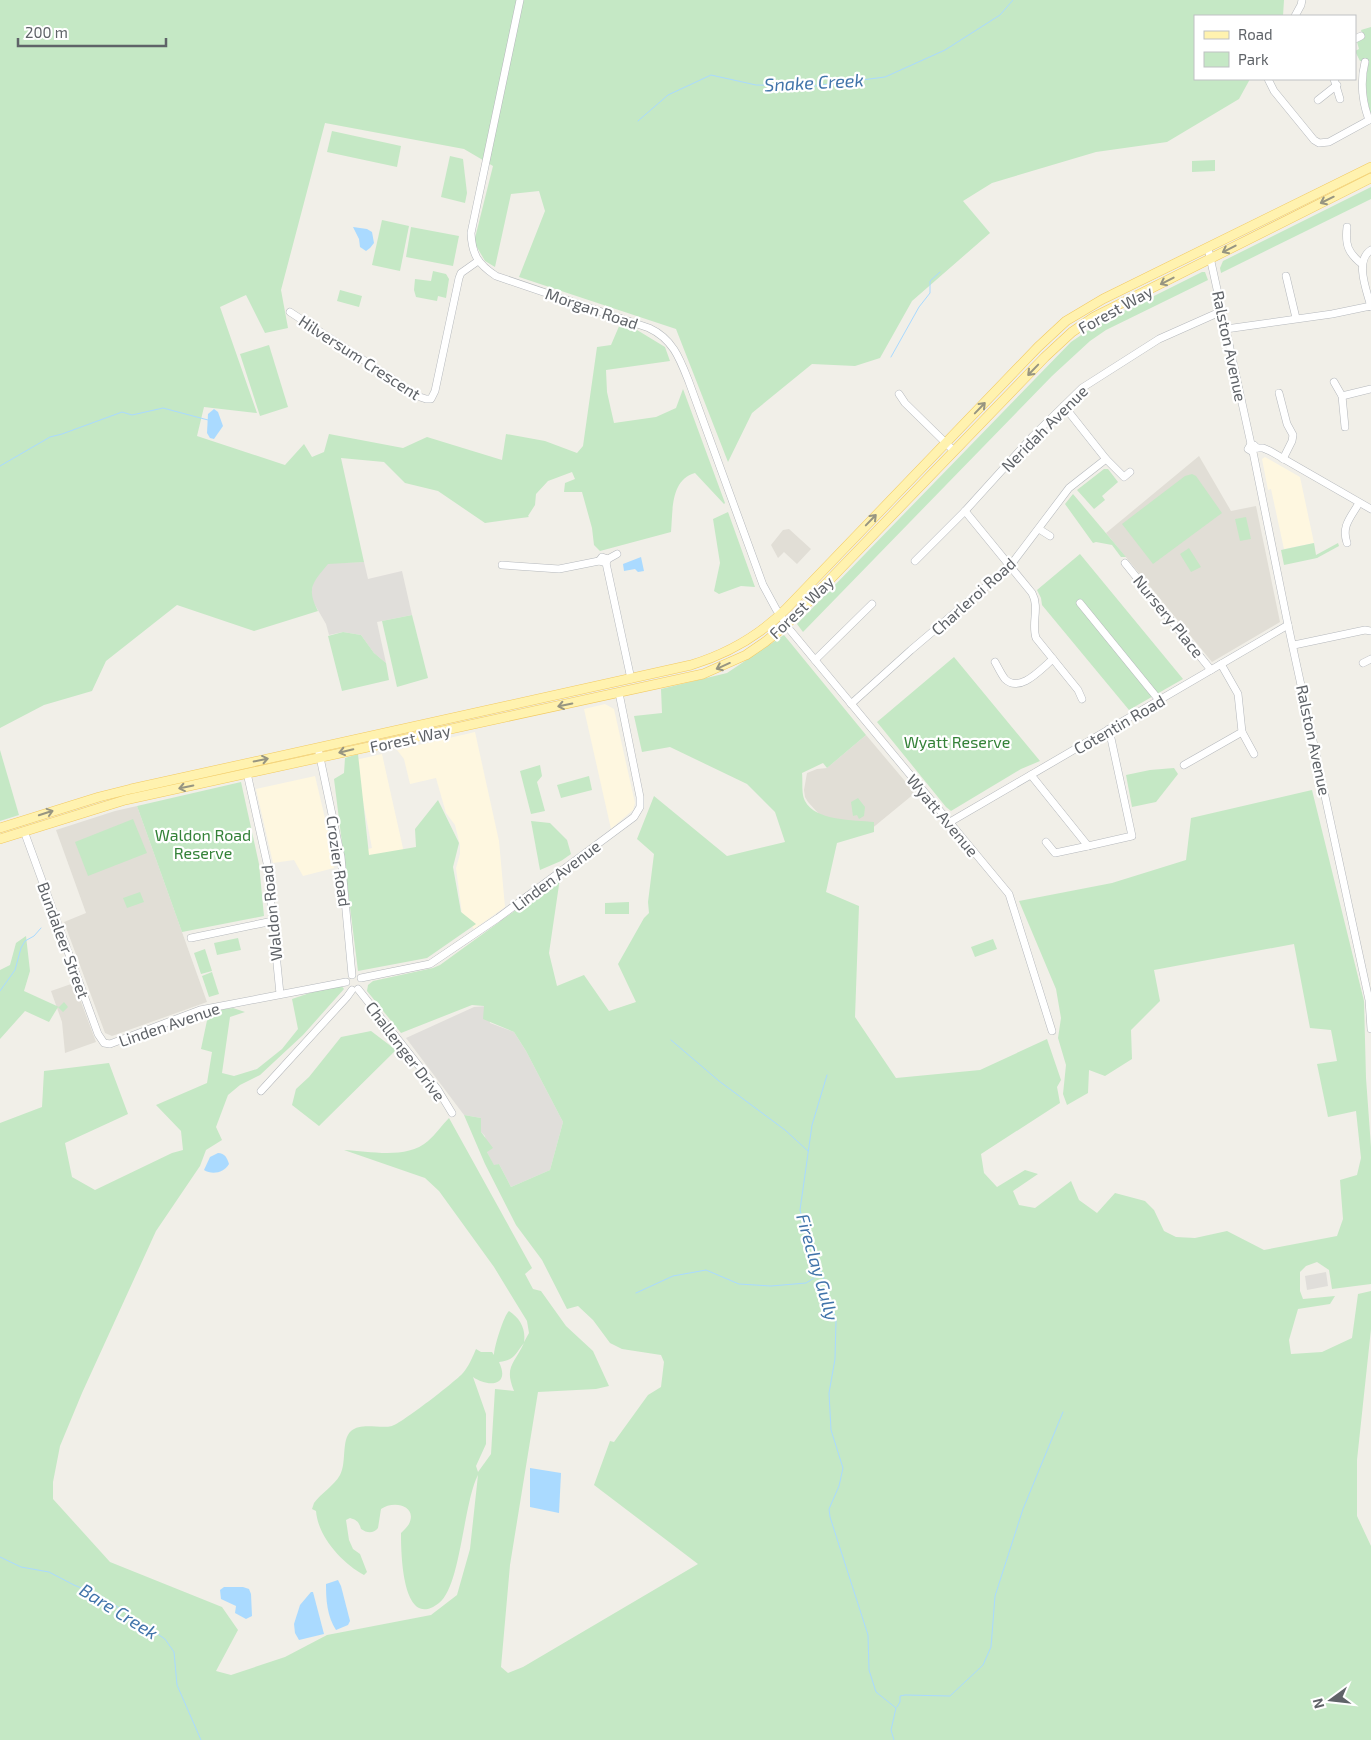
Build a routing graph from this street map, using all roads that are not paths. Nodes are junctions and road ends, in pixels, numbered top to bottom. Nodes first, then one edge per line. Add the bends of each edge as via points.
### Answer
1 (520, 0) edge
2 (1302, 0) edge
3 (1296, 15) edge
4 (1365, 62) dead end
5 (1269, 80) edge
6 (1336, 82) edge
7 (1340, 99) dead end
8 (1318, 100) dead end
9 (1370, 120) edge
10 (1371, 167) edge
11 (1371, 178) edge
12 (1347, 227) dead end
13 (1208, 248) junction
14 (1371, 250) edge
15 (1210, 258) junction
16 (478, 262) junction
17 (1362, 264) junction
18 (1286, 276) dead end
19 (1371, 306) edge
20 (1222, 311) junction
21 (290, 312) dead end
22 (1296, 318) junction
23 (1226, 328) junction
24 (1334, 382) dead end
25 (1371, 389) edge
26 (1279, 393) dead end
27 (899, 394) dead end
28 (1342, 396) junction
29 (1064, 406) junction
30 (1345, 427) dead end
31 (946, 443) junction
32 (1254, 448) junction
33 (954, 451) junction
34 (1106, 459) junction
35 (1283, 459) junction
36 (1130, 472) dead end
37 (1359, 503) junction
38 (1371, 509) edge
39 (965, 511) junction
40 (1039, 529) junction
41 (1050, 536) dead end
42 (1347, 543) dead end
43 (617, 554) dead end
44 (604, 561) junction
45 (916, 562) dead end
46 (1125, 563) dead end
47 (502, 565) dead end
48 (1010, 566) junction
49 (1080, 603) dead end
50 (872, 604) dead end
51 (780, 616) junction
52 (786, 625) junction
53 (1288, 625) junction
54 (1371, 632) edge
55 (1294, 645) junction
56 (1052, 659) junction
57 (1371, 659) edge
58 (815, 660) junction
59 (995, 662) dead end
60 (1363, 663) dead end
61 (1221, 664) junction
62 (1211, 670) junction
63 (631, 679) junction
64 (676, 681) junction
65 (619, 693) junction
66 (1082, 699) dead end
67 (586, 700) junction
68 (1159, 700) junction
69 (852, 704) junction
70 (1109, 730) junction
71 (1242, 732) junction
72 (319, 752) junction
73 (1254, 754) dead end
74 (1184, 765) dead end
75 (247, 773) junction
76 (1031, 775) junction
77 (950, 822) junction
78 (0, 828) edge
79 (24, 831) junction
80 (0, 839) edge
81 (1046, 842) dead end
82 (1088, 846) junction
83 (273, 921) junction
84 (191, 938) dead end
85 (352, 975) junction
86 (361, 978) junction
87 (346, 982) junction
88 (355, 989) junction
89 (280, 994) junction
90 (1370, 999) edge
91 (1371, 1028) edge
92 (1052, 1031) dead end
93 (110, 1044) joint
94 (261, 1091) dead end
95 (452, 1113) dead end

1 - 16 street via 472,227 471,245
2 - 3 street
4 - 9 street via 1362,81 1364,105
5 - 9 street via 1319,143 1329,142
6 - 7 street
6 - 8 street
10 - 13 main road, Forest Way
11 -> 15 main road, Forest Way
12 - 17 street via 1347,247
13 - 15 street, Ralston Avenue
31 -> 13 main road, Forest Way via 1066,321
14 - 17 street
15 - 20 street, Ralston Avenue
15 -> 33 main road, Forest Way via 1072,332
16 - 21 street, Hilversum Crescent via 461,273 459,278 435,391 430,399 420,397
16 - 51 street, Morgan Road via 496,276 649,328 669,341 690,382 763,585
17 - 19 street
18 - 22 street
19 - 22 street
20 - 23 street, Ralston Avenue
20 - 29 street, Neridah Avenue via 1159,339 1082,388
22 - 23 street
23 - 32 street, Ralston Avenue
24 - 28 street
25 - 28 street
26 - 35 street via 1293,435
27 - 31 street
28 - 30 street
29 - 34 street
29 - 39 street, Neridah Avenue
31 - 33 street
51 -> 31 main road, Forest Way
32 - 35 street via 1266,449
32 - 53 street, Ralston Avenue
33 - 52 main road, Forest Way
34 - 36 street via 1124,477
34 - 40 street, Charleroi Road via 1069,488
35 - 37 street
37 - 38 street
37 - 42 street via 1344,534
39 - 45 street, Neridah Avenue
39 - 48 street
40 - 41 street
40 - 48 street, Charleroi Road
43 - 44 street
44 - 47 street via 559,569
44 - 63 street
46 - 62 street, Nursery Place
48 - 56 street via 1034,596 1035,633
48 - 69 street, Charleroi Road
49 - 68 street
50 - 58 street
51 - 52 street, Morgan Road
51 - 63 main road, Forest Way via 724,653 691,665
52 - 58 street, Wyatt Avenue
52 -> 64 main road, Forest Way via 732,662
53 - 55 street, Ralston Avenue
53 - 61 street, Cotentin Road
54 - 55 street via 1365,630
55 - 90 street, Ralston Avenue
56 - 59 street via 1019,684 1006,680
56 - 66 street
57 - 60 street
58 - 69 street, Wyatt Avenue
61 - 62 street, Cotentin Road
61 - 71 street via 1238,694
62 - 68 street, Cotentin Road
63 - 64 main road via 640,684
63 - 67 main road via 627,686
63 - 72 main road, Forest Way
64 - 65 main road, Forest Way
65 - 67 main road, Forest Way
65 - 86 street, Linden Avenue via 640,797 640,807 634,817 430,964
67 -> 72 main road, Forest Way
68 - 70 street, Cotentin Road
69 - 77 street, Wyatt Avenue
70 - 76 street, Cotentin Road
70 - 82 street via 1132,836
71 - 73 street
71 - 74 street
72 - 75 main road, Forest Way
78 -> 72 main road, Forest Way via 99,797
72 - 85 street, Crozier Road via 340,857
75 -> 79 main road, Forest Way via 115,803
75 - 83 street, Waldon Road via 266,863
76 - 77 street, Cotentin Road
76 - 82 street
77 - 92 street, Wyatt Avenue via 1009,894
79 - 80 main road, Forest Way
79 - 93 street, Bundaleer Street via 98,1034 104,1043
81 - 82 street via 1056,853
83 - 84 street
83 - 89 street, Waldon Road
85 - 86 street
85 - 87 street
86 - 88 street via 361,986
87 - 88 street
87 - 89 street, Linden Avenue
88 - 94 street
88 - 95 street, Challenger Drive via 438,1090
89 - 93 street, Linden Avenue via 200,1010
90 - 91 street, Ralston Avenue

